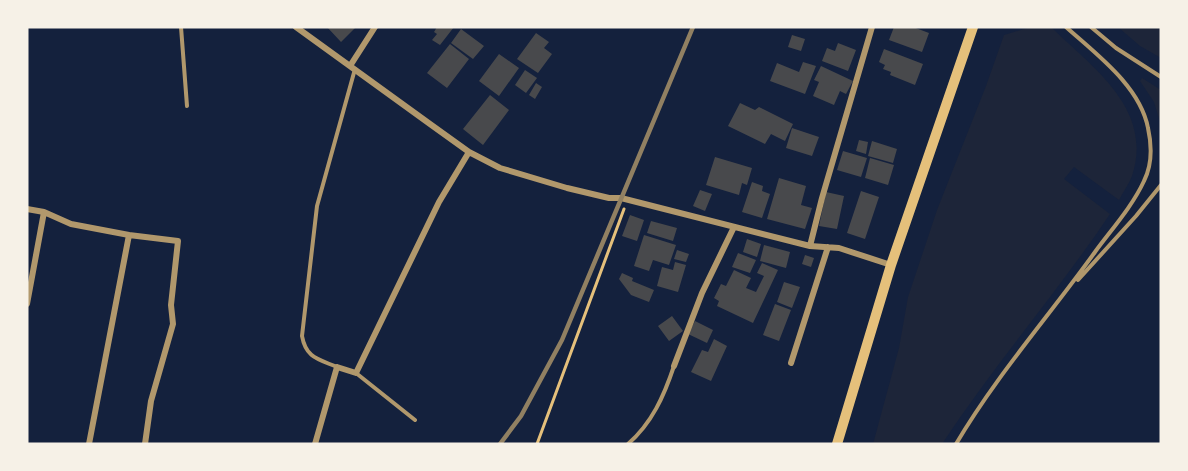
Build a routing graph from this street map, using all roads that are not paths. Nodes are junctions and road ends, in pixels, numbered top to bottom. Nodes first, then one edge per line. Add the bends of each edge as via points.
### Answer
1 (181, 27) edge
2 (296, 27) edge
3 (375, 27) edge
4 (872, 27) edge
5 (973, 27) edge
6 (1066, 27) edge
7 (1090, 27) edge
8 (353, 68) junction
9 (1161, 77) edge
10 (187, 106) dead end
11 (469, 152) junction
12 (1161, 185) edge
13 (27, 209) edge
14 (44, 212) junction
15 (734, 227) junction
16 (129, 235) junction
17 (810, 246) junction
18 (828, 247) junction
19 (891, 265) junction
20 (1065, 293) junction
21 (27, 304) edge
22 (791, 363) dead end
23 (674, 366) joint
24 (337, 367) junction
25 (356, 373) junction
26 (415, 420) dead end
27 (89, 444) edge
28 (145, 444) edge
29 (315, 444) edge
30 (628, 444) edge
31 (837, 444) edge
32 (956, 444) edge

1 - 10 lane
2 - 8 street
3 - 8 street
4 - 17 street
5 - 19 main road
6 - 20 lane via 1137,100 1148,127 1151,155 1137,195
7 - 9 lane
8 - 11 street
8 - 24 lane via 317,206 302,336 304,348 312,356
11 - 15 street via 536,180
11 - 25 street via 439,202
12 - 20 lane
13 - 14 street
14 - 16 street via 71,224
14 - 21 street
15 - 17 street
15 - 23 street via 702,293
16 - 27 street
16 - 28 street via 178,241 171,305 173,324 151,400
17 - 18 street
18 - 19 street
18 - 22 street
19 - 31 main road
20 - 32 lane via 996,383
23 - 30 lane via 656,410
24 - 25 street
24 - 29 street
25 - 26 lane

